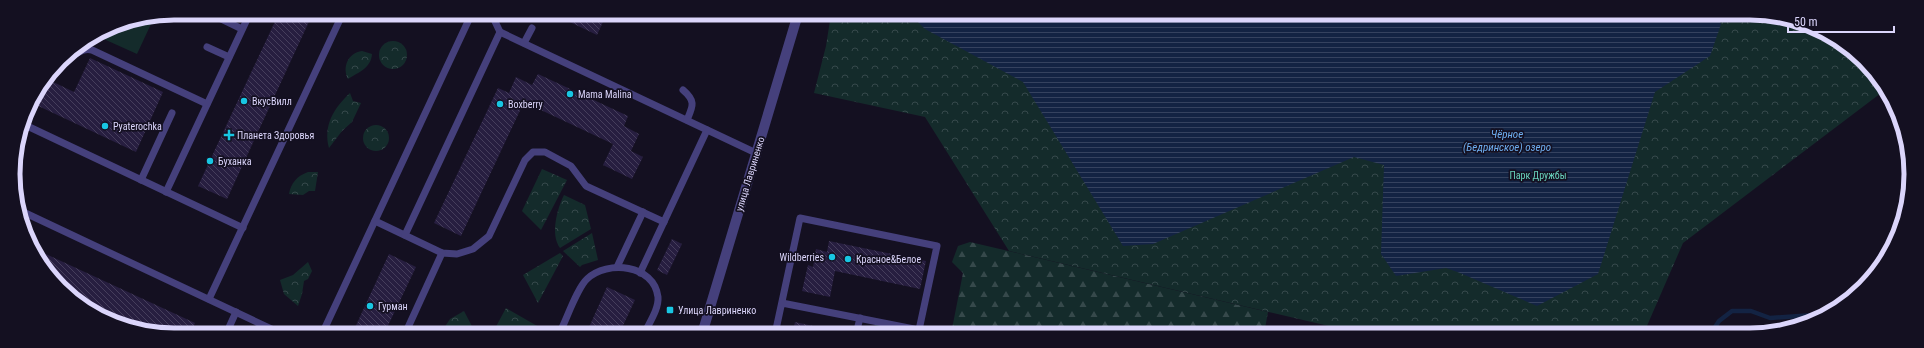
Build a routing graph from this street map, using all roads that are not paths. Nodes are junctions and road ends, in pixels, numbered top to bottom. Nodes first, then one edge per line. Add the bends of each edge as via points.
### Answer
1 (223, 20) edge
2 (246, 20) edge
3 (340, 20) edge
4 (469, 20) edge
5 (494, 20) edge
6 (796, 20) edge
7 (532, 28) dead end
8 (242, 29) junction
9 (500, 32) junction
10 (524, 43) junction
11 (207, 48) dead end
12 (84, 49) edge
13 (229, 58) junction
14 (683, 90) dead end
15 (207, 104) junction
16 (172, 113) dead end
17 (687, 120) junction
18 (27, 126) edge
19 (707, 130) junction
20 (756, 153) junction
21 (141, 180) junction
22 (166, 192) junction
23 (25, 212) edge
24 (643, 212) junction
25 (375, 221) junction
26 (664, 222) junction
27 (243, 228) junction
28 (405, 235) junction
29 (442, 253) junction
30 (617, 267) junction
31 (640, 273) junction
32 (209, 299) junction
33 (782, 303) junction
34 (236, 312) junction
35 (860, 318) junction
36 (229, 328) edge
37 (269, 328) edge
38 (325, 328) edge
39 (408, 328) edge
40 (563, 328) edge
41 (647, 328) edge
42 (704, 328) edge
43 (776, 328) edge
44 (858, 328) edge
45 (902, 328) edge
46 (920, 328) edge

1 - 8 lane
2 - 8 lane
3 - 27 lane
4 - 25 lane
5 - 9 lane
6 - 20 street, улица Лавриненко
7 - 10 lane
8 - 13 lane
9 - 10 lane
9 - 28 lane
10 - 17 lane
11 - 13 lane
12 - 15 lane via 92,50
13 - 15 lane
14 - 17 lane via 690,96 693,106
15 - 22 lane
16 - 21 lane
17 - 19 lane
18 - 21 lane
19 - 20 lane
19 - 26 lane
20 - 42 street, улица Лавриненко
21 - 22 lane
22 - 27 lane
23 - 32 lane
24 - 26 lane
24 - 29 lane via 586,186 574,168 566,162 536,151 524,160 489,236 482,244 465,253
24 - 30 lane
25 - 28 lane
25 - 38 lane
26 - 31 lane
27 - 32 lane
28 - 29 lane
29 - 39 lane
30 - 31 lane via 627,267
30 - 40 lane via 600,271 586,279
31 - 41 lane via 652,283 658,296 657,307
32 - 34 lane
33 - 35 lane
33 - 43 lane
33 - 46 lane via 800,218 937,246
34 - 36 lane
34 - 37 lane
35 - 44 lane
35 - 45 lane

